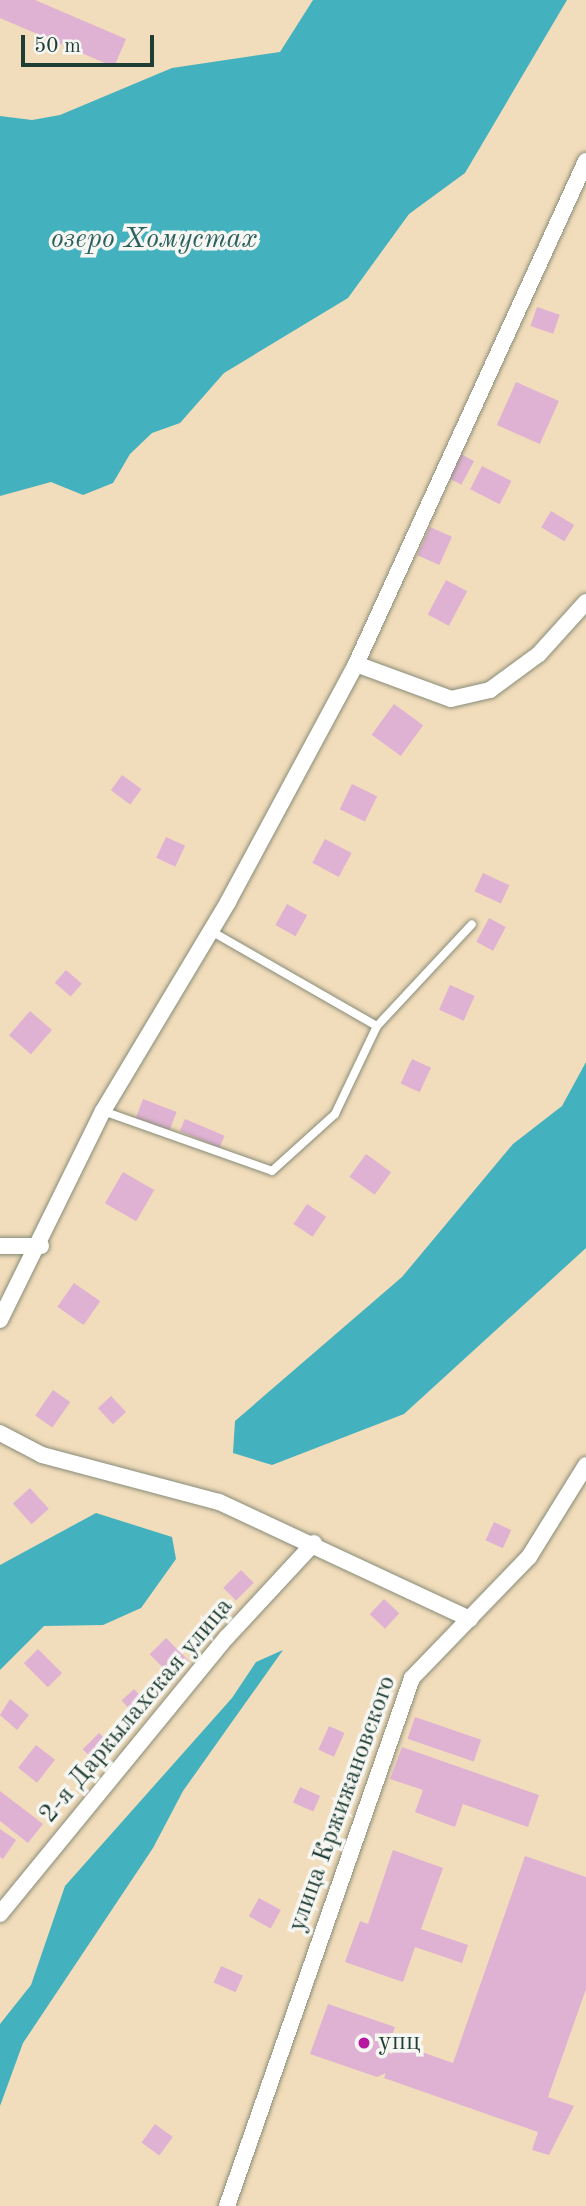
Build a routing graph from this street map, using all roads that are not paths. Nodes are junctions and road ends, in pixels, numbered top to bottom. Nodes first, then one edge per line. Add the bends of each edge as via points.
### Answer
1 (586, 161) edge
2 (586, 602) edge
3 (356, 664) junction
4 (472, 924) dead end
5 (211, 931) junction
6 (377, 1026) junction
7 (103, 1111) junction
8 (0, 1246) edge
9 (41, 1246) junction
10 (0, 1320) edge
11 (0, 1433) edge
12 (586, 1465) edge
13 (314, 1543) junction
14 (470, 1619) junction
15 (0, 1914) edge
16 (227, 2206) edge

1 - 3 street
2 - 3 street via 539,654 490,690 451,699
3 - 5 street
4 - 6 lane
5 - 6 lane
5 - 7 street
6 - 7 lane via 335,1114 272,1171
7 - 9 street
8 - 9 street
9 - 10 street
11 - 13 street via 42,1455 219,1502
12 - 14 street, улица Кржижановского via 529,1557
13 - 14 street
13 - 15 street, 2-я Даркылахская улица via 227,1637
14 - 16 street, улица Кржижановского via 423,1663 405,1694

